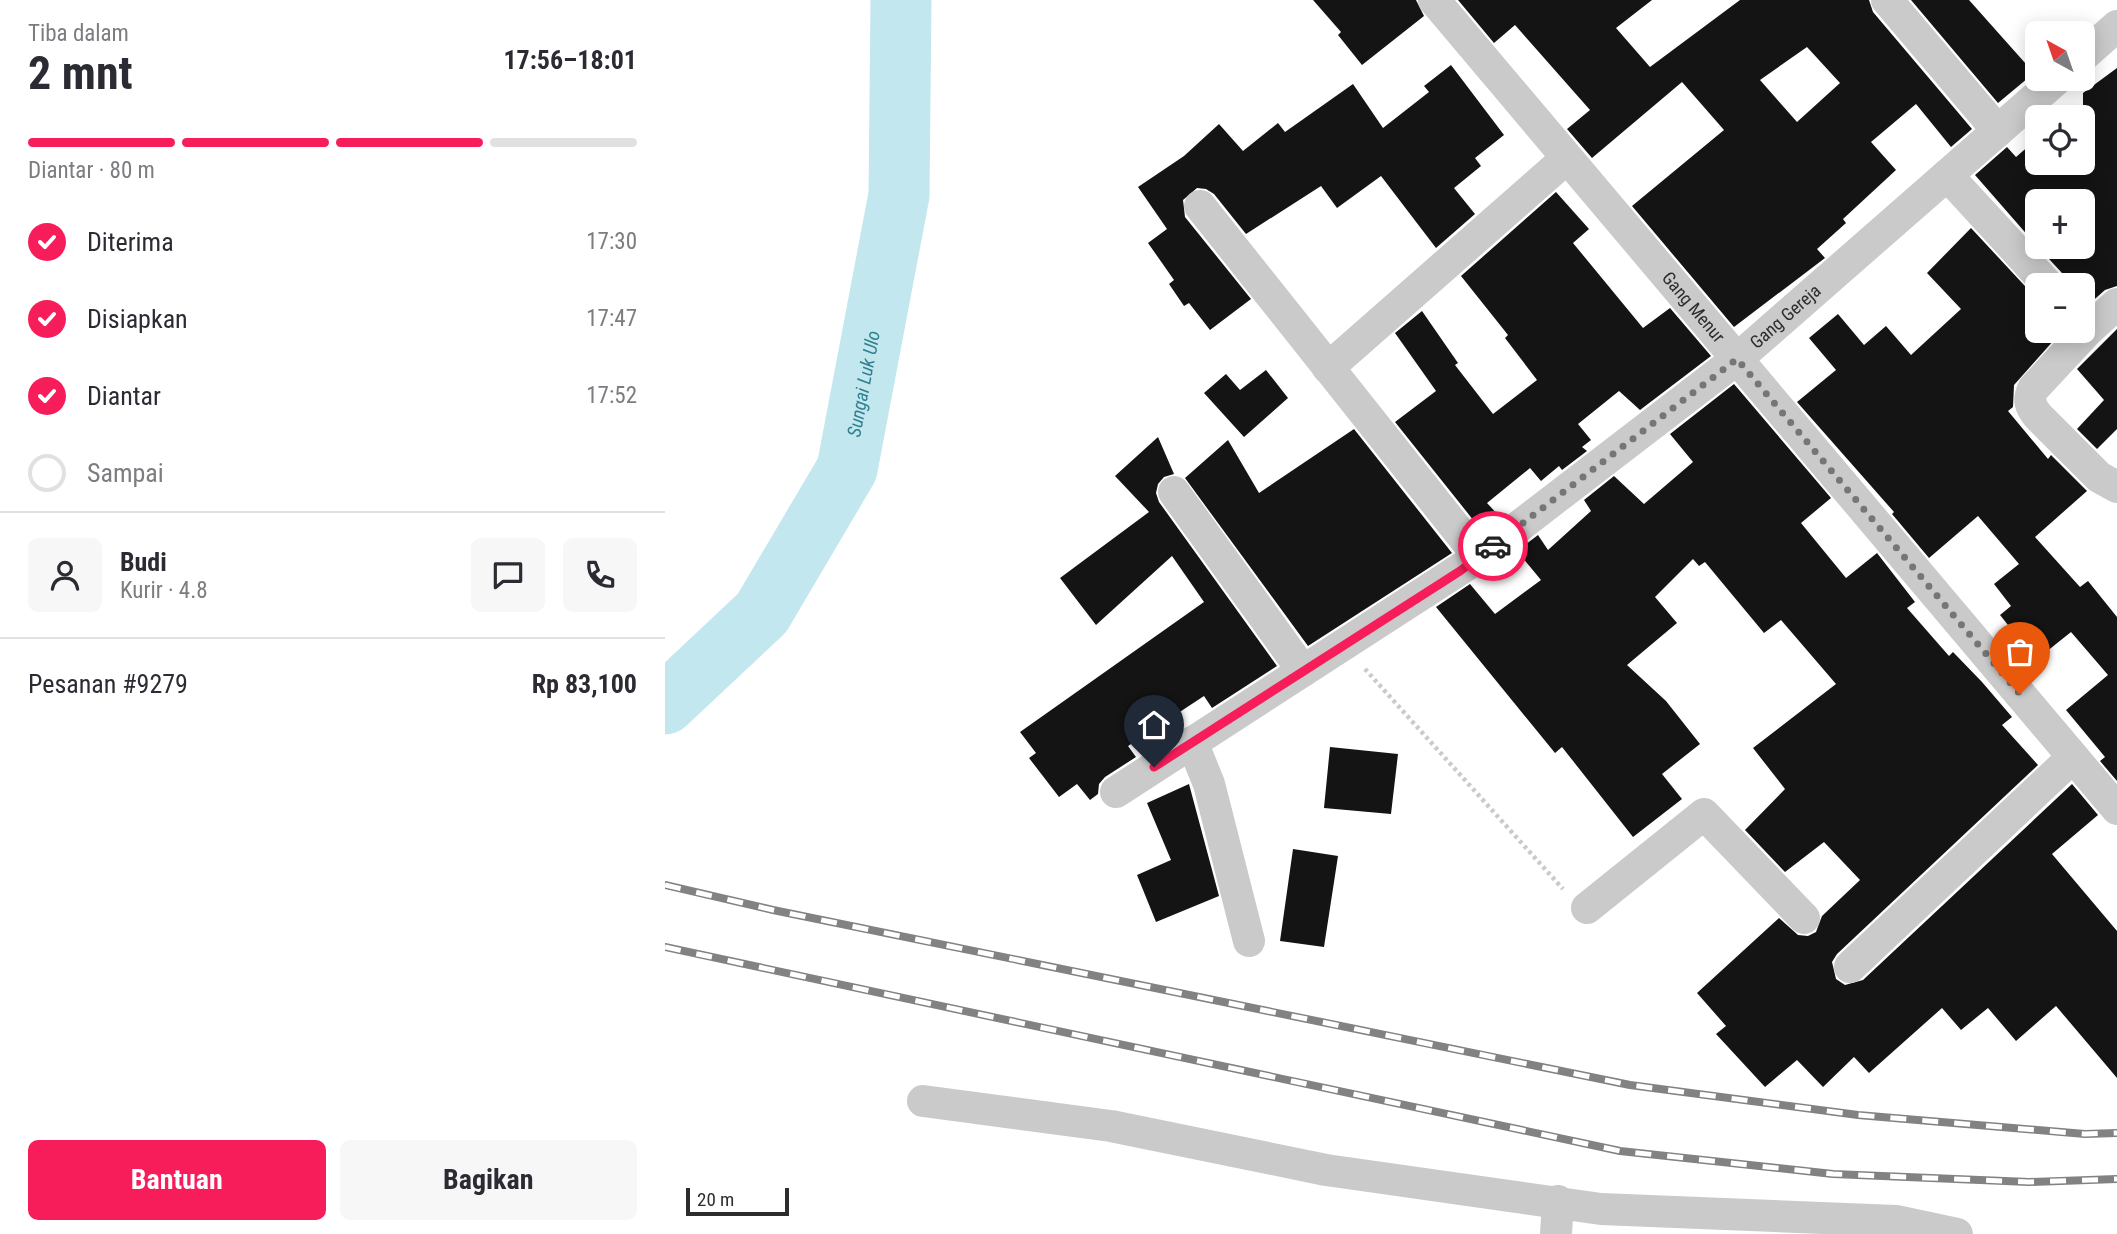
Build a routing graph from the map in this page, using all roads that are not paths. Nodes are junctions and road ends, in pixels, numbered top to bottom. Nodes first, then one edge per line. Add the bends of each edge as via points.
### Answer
1 (1434, 0) edge
2 (1887, 0) edge
3 (2117, 26) edge
4 (2095, 45) edge
5 (2043, 91) edge
6 (1997, 131) junction
7 (1567, 158) junction
8 (1947, 175) junction
9 (1200, 206) dead end
10 (2038, 273) edge
11 (2117, 304) edge
12 (2095, 319) edge
13 (2071, 343) edge
14 (1737, 359) junction
15 (1328, 369) junction
16 (2117, 487) edge
17 (1174, 492) dead end
18 (1479, 557) junction
19 (1303, 671) junction
20 (1192, 742) junction
21 (2073, 757) junction
22 (1116, 792) dead end
23 (2117, 809) edge
24 (1587, 908) road end
25 (1804, 918) dead end
26 (1249, 941) dead end
27 (1850, 967) dead end
28 (923, 1101) dead end
29 (1558, 1201) junction
30 (1556, 1234) edge
31 (1957, 1234) edge

1 - 7 street, Gang Menur
2 - 6 street
3 - 4 street
5 - 6 street, Gang Gereja
6 - 8 street, Gang Gereja
7 - 14 street, Gang Menur
7 - 15 street
8 - 10 street
8 - 14 street, Gang Gereja
9 - 15 street
11 - 12 street
13 - 16 street via 2033,389 2031,408 2099,477
14 - 18 street, Gang Gereja
14 - 21 street, Gang Menur
15 - 18 street
17 - 19 street
18 - 19 street, Gang Gereja
19 - 20 street, Gang Gereja
20 - 22 street, Gang Gereja
20 - 26 street via 1209,784
21 - 23 street, Gang Menur
21 - 27 street
24 - 25 street via 1704,814
28 - 29 street via 1111,1126 1326,1170
29 - 30 street
29 - 31 street via 1601,1209 1896,1221

